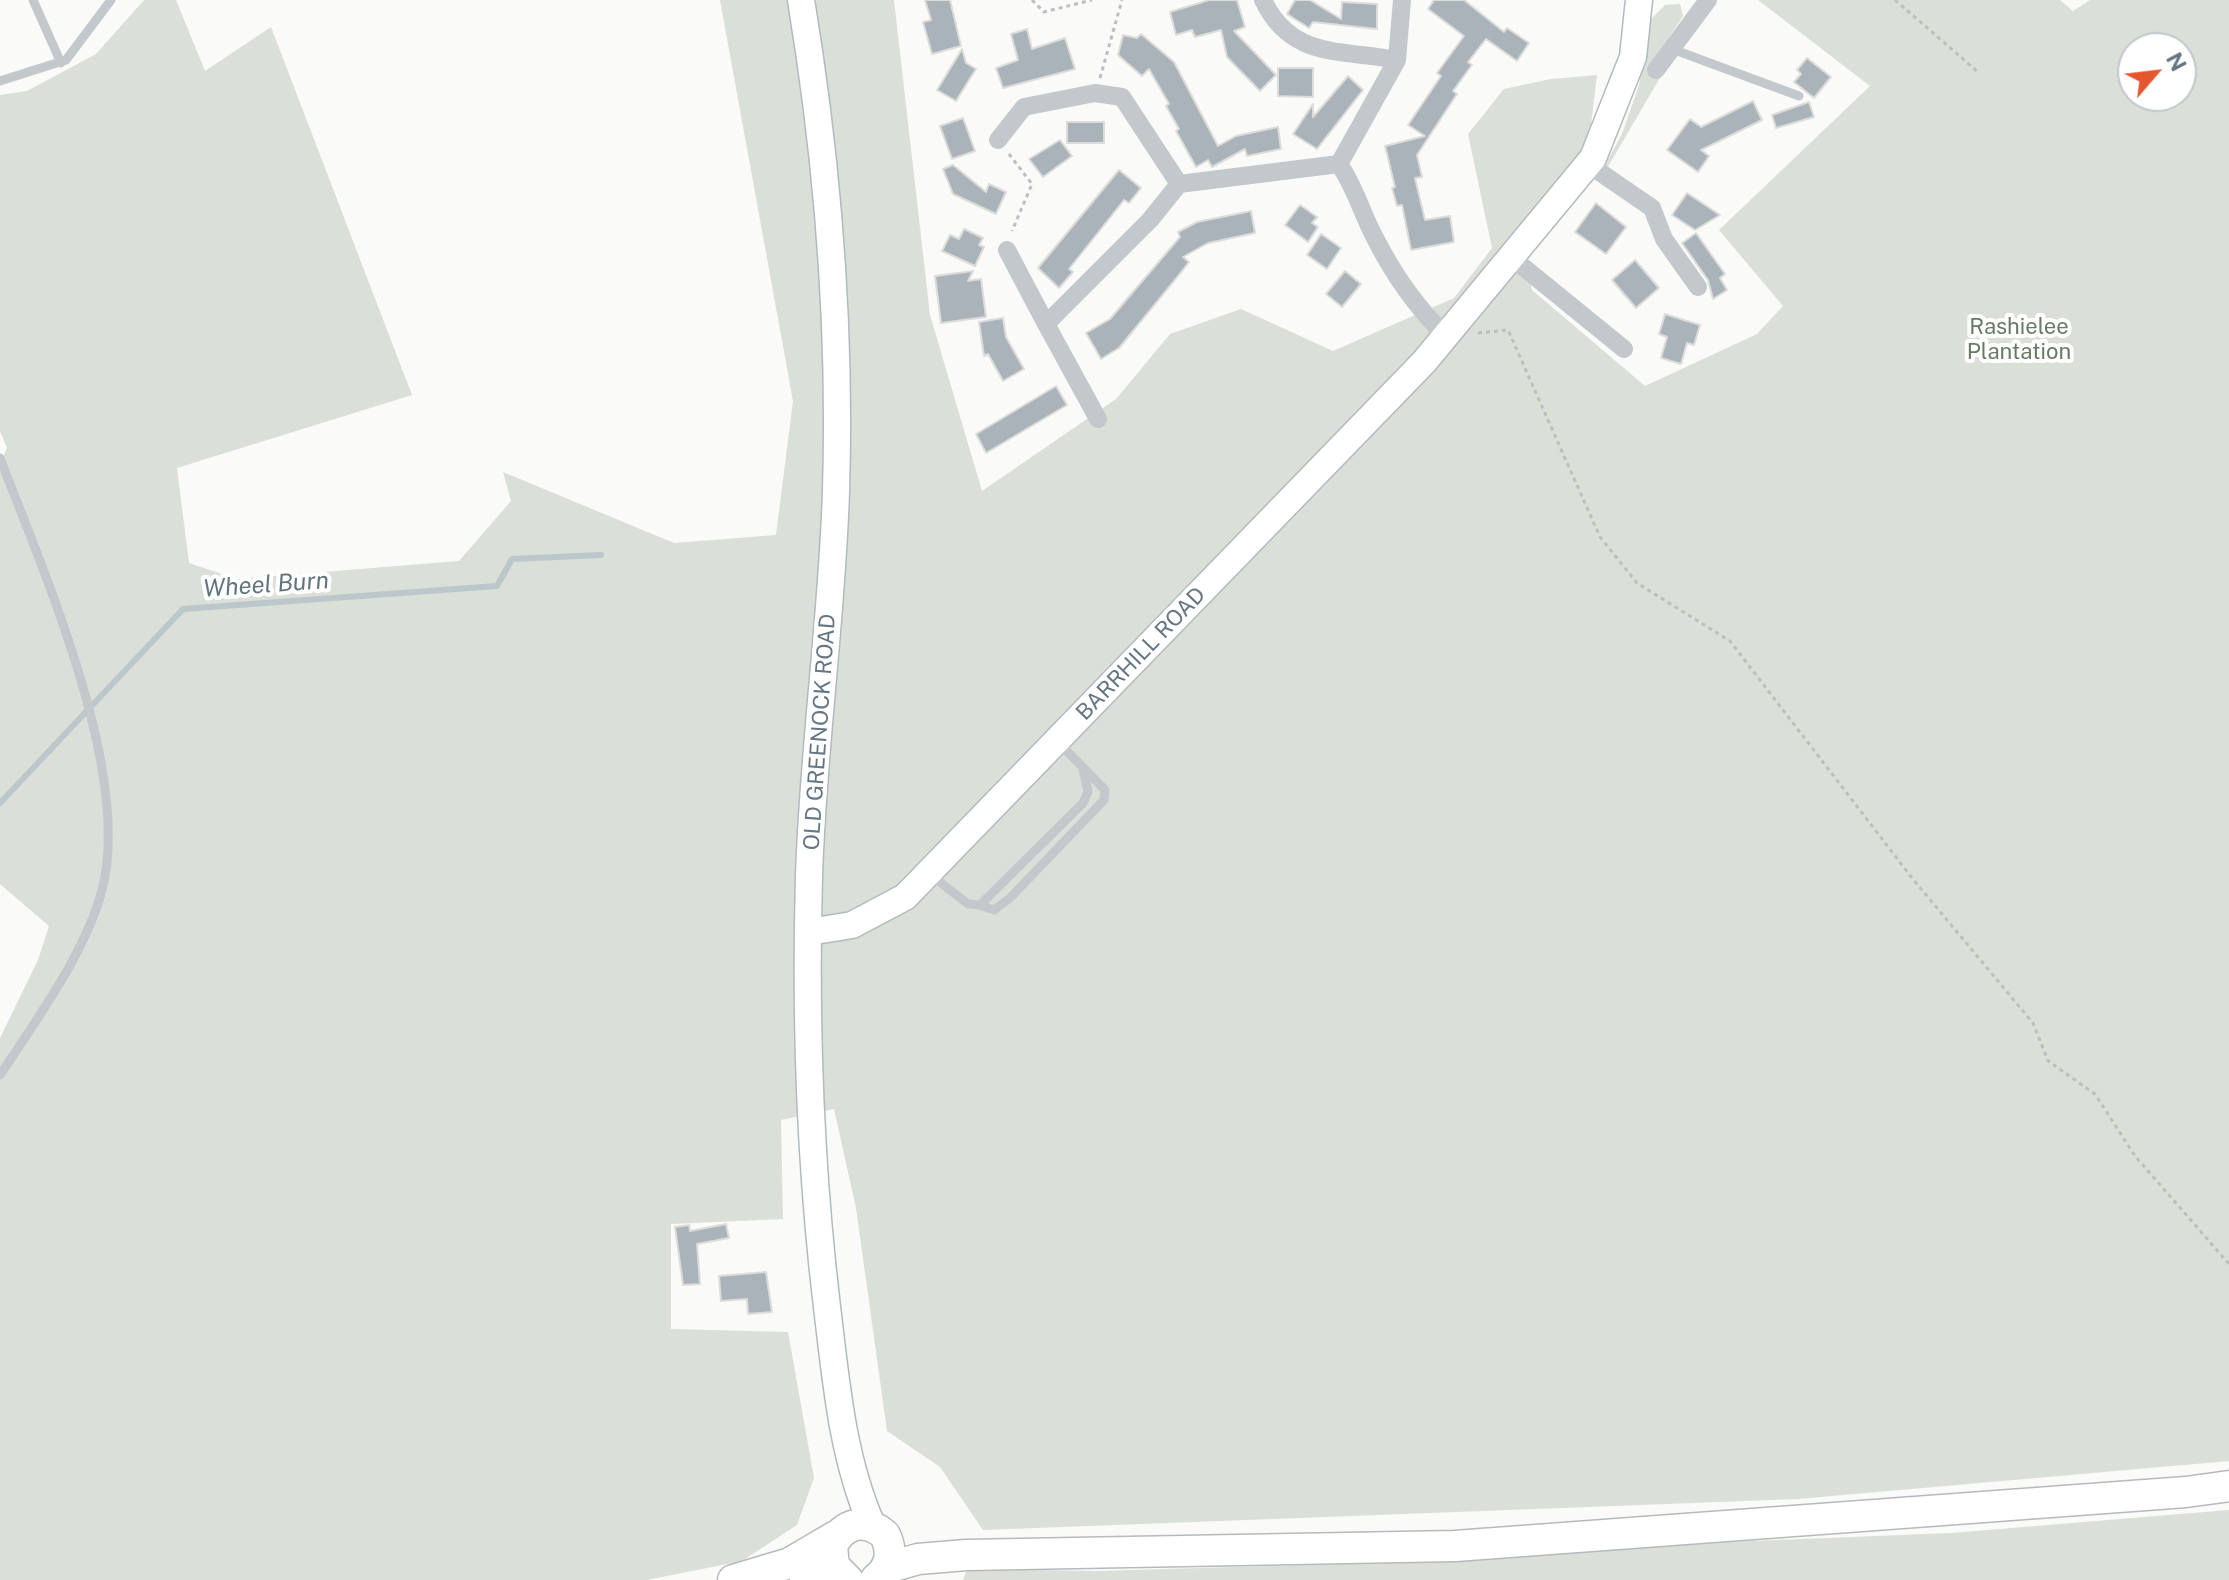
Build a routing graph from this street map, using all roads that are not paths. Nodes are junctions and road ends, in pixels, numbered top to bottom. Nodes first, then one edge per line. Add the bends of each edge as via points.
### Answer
1 (33, 0) edge
2 (111, 0) edge
3 (801, 0) edge
4 (1263, 0) edge
5 (1402, 0) edge
6 (1639, 0) edge
7 (1708, 0) edge
8 (1672, 49) junction
9 (1397, 60) junction
10 (61, 63) junction
11 (1656, 70) dead end
12 (0, 81) edge
13 (1799, 96) dead end
14 (998, 140) road end
15 (1339, 164) junction
16 (1588, 164) junction
17 (1179, 184) junction
18 (1007, 250) road end
19 (1511, 257) junction
20 (1698, 287) dead end
21 (1046, 324) junction
22 (1446, 336) junction
23 (1624, 349) dead end
24 (1098, 419) dead end
25 (0, 458) edge
26 (1056, 741) junction
27 (1083, 769) junction
28 (929, 872) junction
29 (980, 905) junction
30 (809, 932) junction
31 (0, 1075) edge
32 (851, 1464) junction
33 (2229, 1486) edge
34 (875, 1527) junction
35 (838, 1534) junction
36 (966, 1555) junction
37 (881, 1576) edge
38 (845, 1578) edge
39 (733, 1580) edge
40 (805, 1580) edge

1 - 10 lane
2 - 10 lane
3 - 30 street, OLD GREENOCK ROAD via 824,149 837,422
4 - 9 street via 1275,25 1304,45
5 - 9 street
6 - 16 street, BARRHILL ROAD via 1633,57
7 - 8 street
8 - 11 street
8 - 13 lane
9 - 15 street
10 - 12 lane
14 - 17 street via 1024,107 1095,93 1122,97
15 - 17 street
15 - 22 street via 1412,302
16 - 19 street, BARRHILL ROAD
16 - 20 street via 1652,208 1664,239
17 - 21 street
18 - 21 street
19 - 22 street, BARRHILL ROAD
19 - 23 street
21 - 24 street
22 - 26 street, BARRHILL ROAD
25 - 31 lane via 85,694 105,808 102,891 80,944
26 - 27 lane
26 - 28 street, BARRHILL ROAD
27 - 29 lane via 1088,792 1083,803
27 - 29 lane via 1105,790 1104,800 1010,898 994,910
28 - 29 lane via 968,904
28 - 30 street, BARRHILL ROAD via 905,897 852,925
30 - 32 street, OLD GREENOCK ROAD via 813,1143 822,1266
32 - 34 street, OLD GREENOCK ROAD
32 - 35 street, OLD GREENOCK ROAD
33 - 36 main road via 1455,1546
34 - 35 main road via 855,1524
34 - 36 main road
34 - 37 main road via 891,1551
35 - 38 main road via 831,1556
35 - 39 main road via 801,1558
36 - 37 main road via 918,1559
38 - 40 main road

